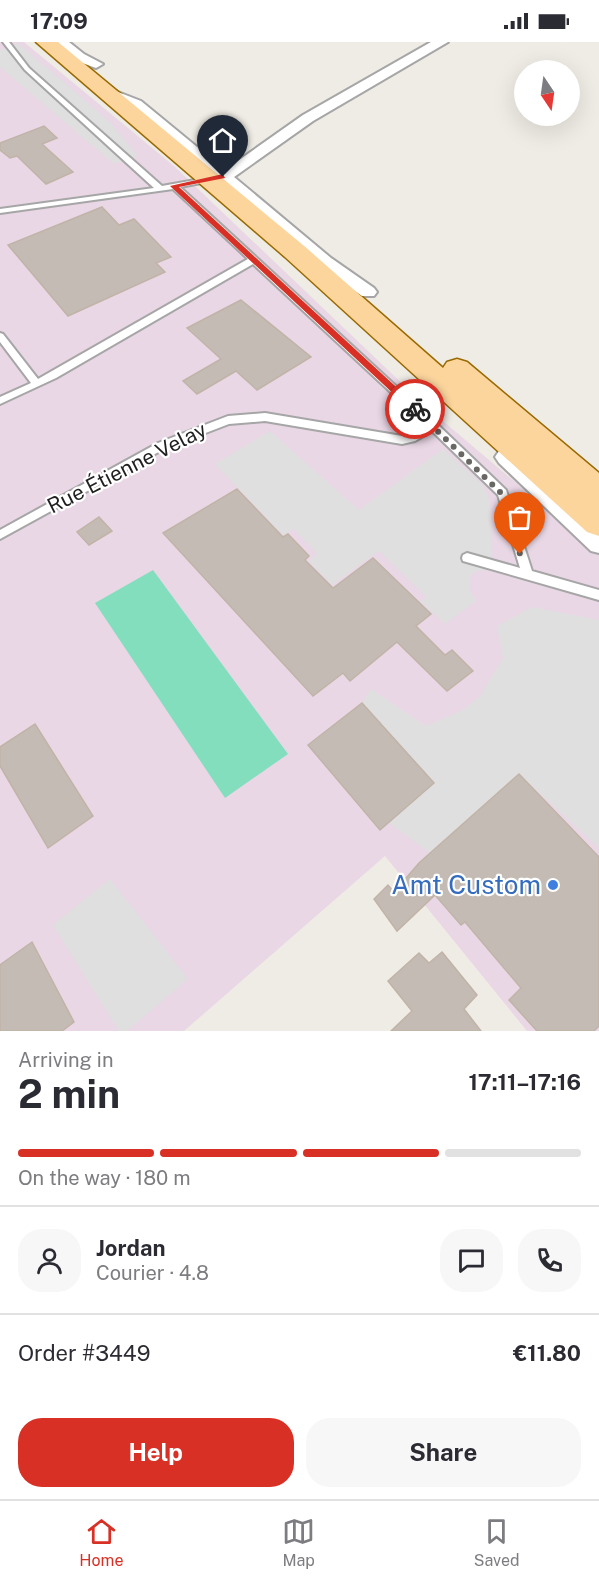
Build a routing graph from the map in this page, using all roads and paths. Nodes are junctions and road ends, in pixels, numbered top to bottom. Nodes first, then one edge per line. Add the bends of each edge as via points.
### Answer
1 (6, 42) edge
2 (46, 42) edge
3 (60, 42) edge
4 (68, 42) edge
5 (441, 42) edge
6 (96, 64) junction
7 (221, 176) junction
8 (174, 186) junction
9 (160, 189) junction
10 (0, 211) edge
11 (253, 260) junction
12 (0, 336) edge
13 (37, 384) junction
14 (0, 401) edge
15 (459, 401) junction
16 (433, 426) junction
17 (599, 492) edge
18 (599, 524) edge
19 (0, 535) edge
20 (599, 544) edge
21 (467, 558) dead end
22 (526, 574) junction
23 (599, 595) edge

1 - 9 lane via 27,69
2 - 7 main road
3 - 6 street
4 - 6 main road
5 - 7 street via 308,118
6 - 7 main road
7 - 8 lane
7 - 15 main road via 294,251
7 - 17 main road via 368,292
8 - 9 lane
8 - 11 lane
9 - 10 lane
11 - 13 lane
11 - 16 lane
12 - 13 lane
13 - 14 lane
15 - 18 main road
15 - 20 street via 484,438
16 - 19 lane, Rue Étienne Velay via 402,440 265,417 228,420 160,446
16 - 22 lane via 502,494
21 - 22 lane
22 - 23 lane

